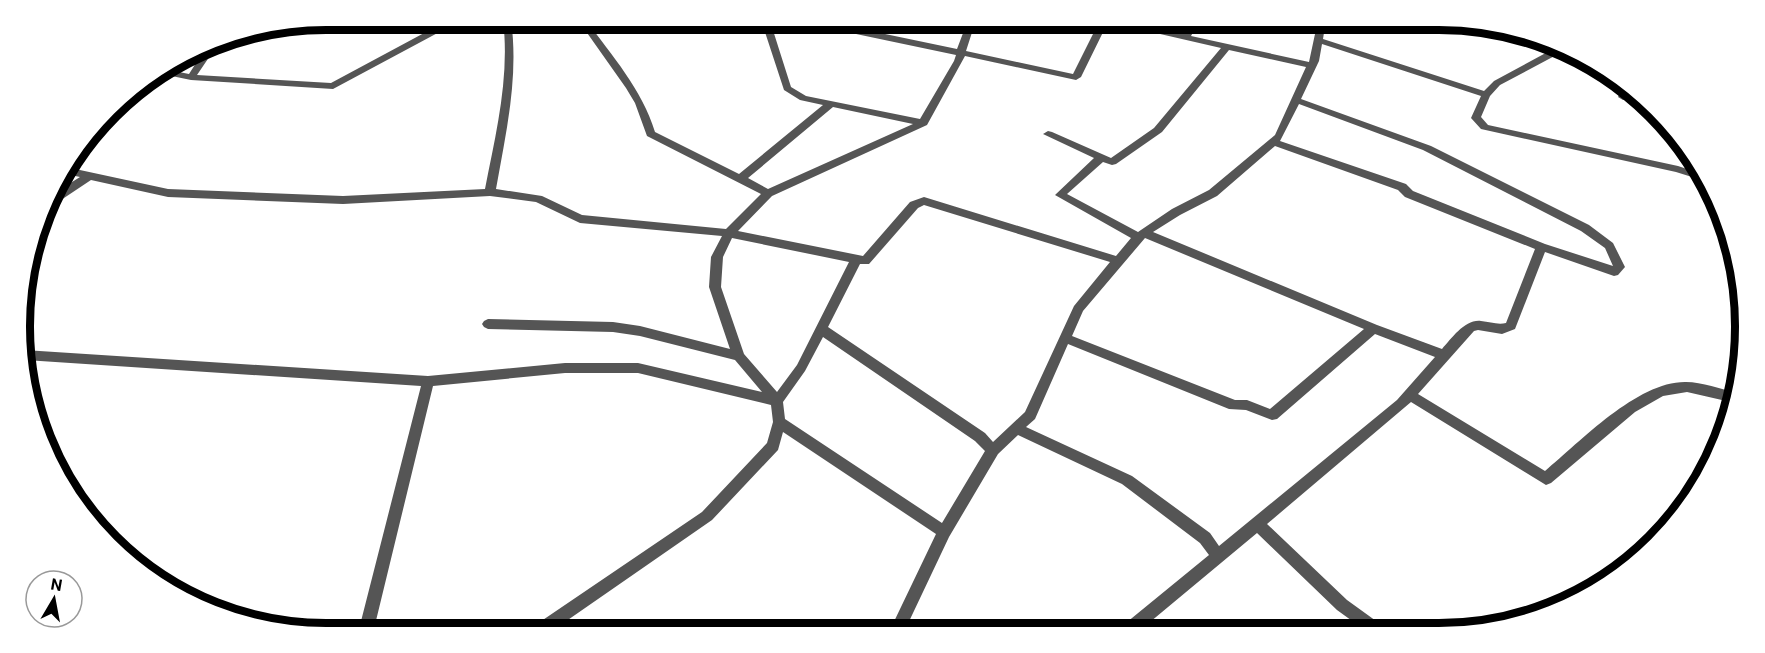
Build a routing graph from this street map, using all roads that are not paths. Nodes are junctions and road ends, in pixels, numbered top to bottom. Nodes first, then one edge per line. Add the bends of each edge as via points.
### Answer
1 (436, 30) edge
2 (509, 30) edge
3 (589, 30) edge
4 (770, 30) edge
5 (857, 30) edge
6 (968, 30) edge
7 (1099, 30) edge
8 (1155, 30) edge
9 (1190, 30) edge
10 (1320, 30) edge
11 (1186, 37) junction
12 (1318, 40) junction
13 (1227, 46) junction
14 (961, 51) junction
15 (1553, 53) edge
16 (204, 57) edge
17 (1312, 66) junction
18 (172, 73) edge
19 (191, 77) junction
20 (1486, 95) junction
21 (1296, 100) junction
22 (831, 104) junction
23 (923, 123) junction
24 (1048, 134) dead end
25 (1274, 142) junction
26 (1102, 157) junction
27 (73, 172) edge
28 (1693, 174) edge
29 (89, 176) junction
30 (739, 180) junction
31 (490, 192) junction
32 (768, 193) junction
33 (61, 194) edge
34 (729, 232) junction
35 (1141, 235) junction
36 (1541, 247) junction
37 (856, 260) junction
38 (1119, 261) junction
39 (488, 324) dead end
40 (1373, 328) junction
41 (821, 329) junction
42 (1065, 338) junction
43 (1444, 355) junction
44 (32, 356) edge
45 (739, 356) junction
46 (428, 381) junction
47 (1410, 395) junction
48 (1727, 396) edge
49 (777, 401) junction
50 (778, 422) junction
51 (1018, 429) junction
52 (993, 450) junction
53 (1258, 525) junction
54 (944, 532) junction
55 (1218, 556) junction
56 (368, 623) edge
57 (551, 623) edge
58 (900, 623) edge
59 (1137, 623) edge
60 (1366, 623) edge

1 - 19 street via 333,86
2 - 31 street via 504,112
3 - 30 street via 629,84 651,134
4 - 22 street via 787,88 803,98
5 - 14 street
6 - 14 street
7 - 14 street via 1076,77
8 - 11 street
9 - 11 street
10 - 12 street
11 - 13 street
12 - 17 street
12 - 20 street
13 - 17 street
13 - 26 street via 1158,130 1112,162
14 - 23 street
15 - 20 street via 1497,83
16 - 19 street
17 - 21 street
18 - 19 street
20 - 28 street via 1476,118 1485,127
21 - 25 street
21 - 36 street via 1427,148 1564,217 1609,246 1619,267 1614,272
22 - 23 street
22 - 30 street
23 - 32 street
24 - 26 street
25 - 35 street via 1213,193
25 - 36 street via 1402,187 1409,194
26 - 35 street via 1060,195
27 - 29 street
29 - 31 street via 168,193 284,198 343,200
29 - 33 street
30 - 32 street
31 - 34 street via 538,199 580,219
32 - 34 street
34 - 37 street
34 - 45 street via 717,257 715,286
35 - 38 street
35 - 40 street
36 - 43 street via 1511,326 1470,328
37 - 38 street via 865,261 914,205 924,201
37 - 41 street
38 - 42 street via 1078,309
39 - 45 street via 613,327
40 - 42 street via 1272,415 1246,405 1234,405
40 - 43 street
41 - 49 street via 801,368
41 - 52 street via 980,437
42 - 51 street via 1030,415
43 - 47 street
44 - 46 street
45 - 49 street
46 - 49 street via 565,368 638,368
46 - 56 street
47 - 48 street via 1546,479 1630,408 1660,391 1687,387
47 - 53 street
49 - 50 street
50 - 54 street
50 - 57 street via 773,446 707,516
51 - 52 street
51 - 55 street via 1127,480 1205,538
52 - 54 street
53 - 55 street
53 - 60 street
54 - 58 street
55 - 59 street

